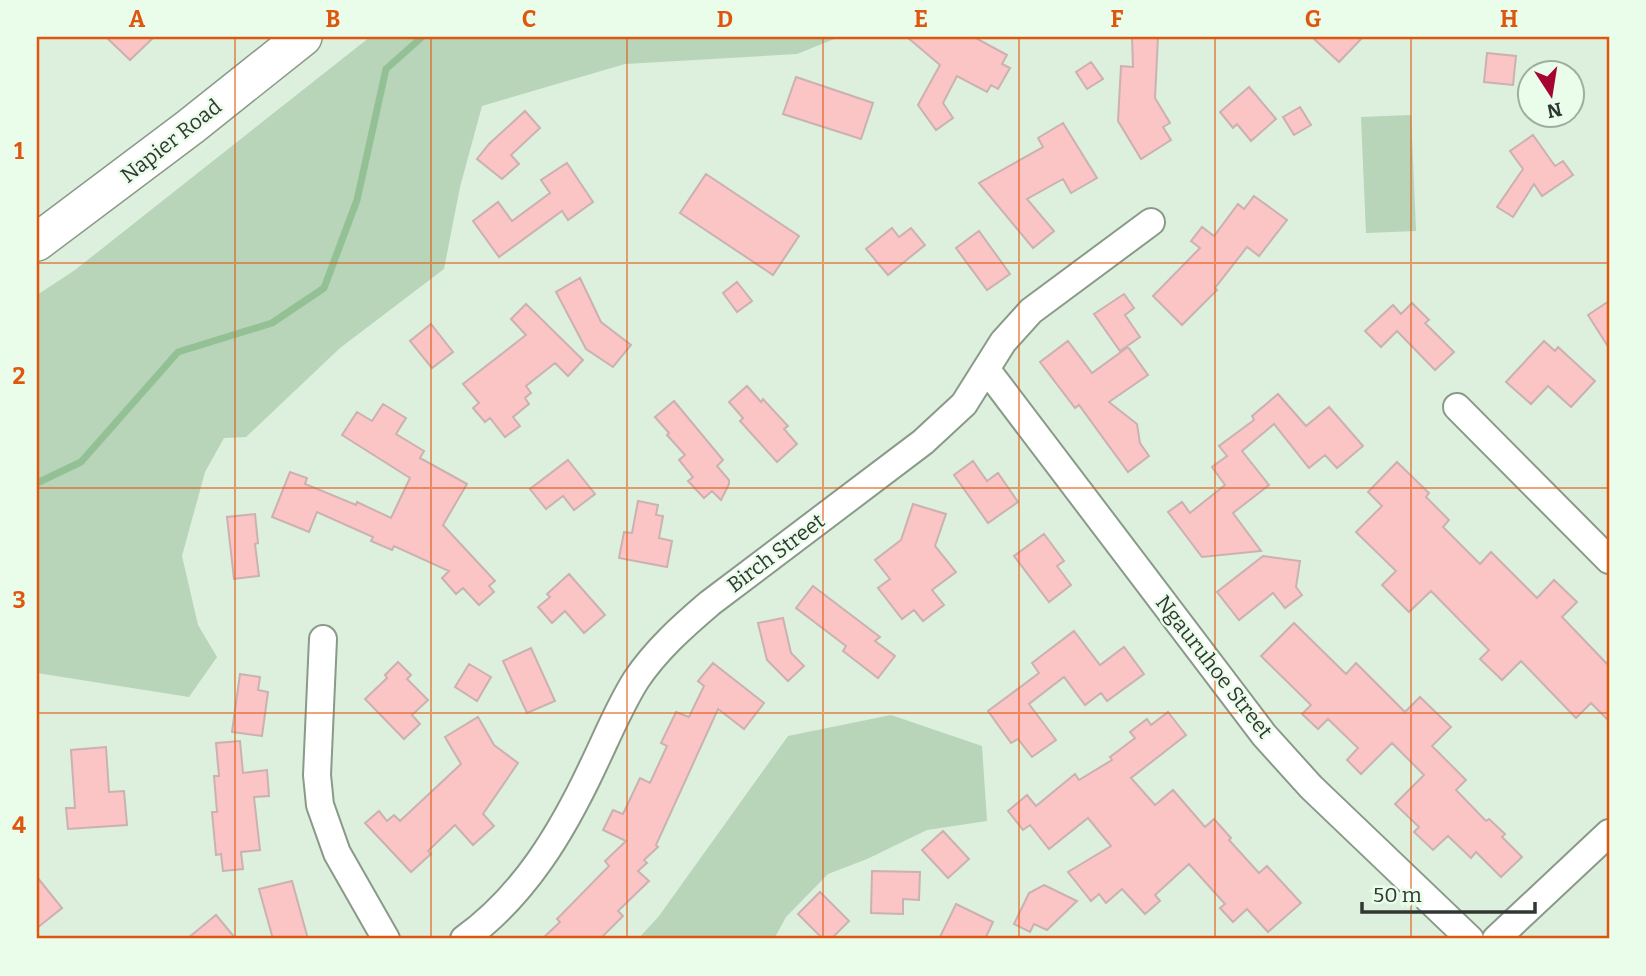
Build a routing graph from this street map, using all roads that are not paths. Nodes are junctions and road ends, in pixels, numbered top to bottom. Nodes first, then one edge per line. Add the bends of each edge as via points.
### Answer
1 (303, 37) edge
2 (1151, 222) dead end
3 (37, 242) edge
4 (987, 370) junction
5 (1457, 407) dead end
6 (1609, 560) edge
7 (323, 639) dead end
8 (1609, 833) edge
9 (386, 939) edge
10 (464, 939) edge
11 (1470, 939) edge
12 (1496, 939) edge

1 - 3 main road, Napier Road
2 - 4 street, Birch Street via 1031,311 1003,342
4 - 10 street, Birch Street via 964,404 923,442 710,603 658,652 618,712 551,846 527,879
4 - 11 street, Ngauruhoe Street via 1264,735 1311,787
5 - 6 street
7 - 9 street via 317,775 320,805 337,853
8 - 12 street

